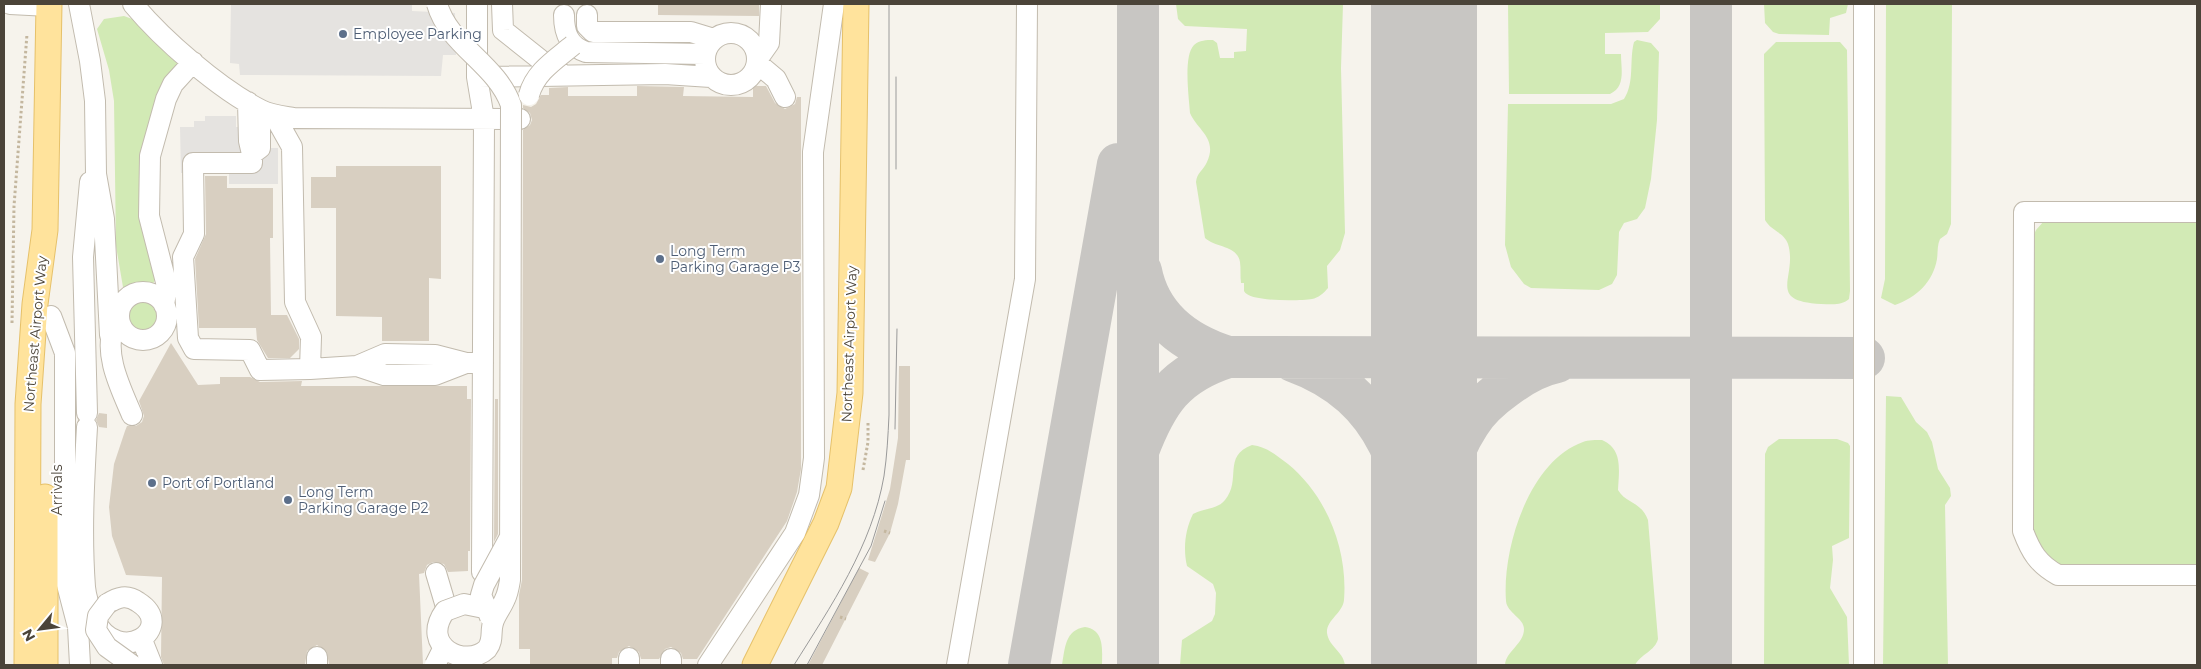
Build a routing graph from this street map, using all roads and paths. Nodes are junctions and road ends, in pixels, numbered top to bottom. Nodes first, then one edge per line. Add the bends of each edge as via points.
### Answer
1 (79, 4) edge
2 (133, 4) edge
3 (437, 4) edge
4 (477, 4) edge
5 (502, 4) edge
6 (772, 4) edge
7 (834, 4) edge
8 (856, 4) edge
9 (1027, 4) edge
10 (1864, 4) edge
11 (34, 5) edge
12 (564, 15) dead end
13 (587, 15) dead end
14 (573, 45) junction
15 (704, 48) junction
16 (757, 61) junction
17 (193, 62) junction
18 (567, 76) junction
19 (477, 77) junction
20 (711, 77) junction
21 (529, 95) dead end
22 (785, 97) dead end
23 (261, 109) junction
24 (484, 118) junction
25 (520, 119) dead end
26 (95, 125) junction
27 (2197, 212) edge
28 (45, 230) junction
29 (108, 272) junction
30 (164, 305) junction
31 (51, 316) junction
32 (119, 316) junction
33 (12, 330) dead end
34 (110, 336) junction
35 (474, 363) junction
36 (310, 369) junction
37 (132, 415) dead end
38 (884, 531) dead end
39 (890, 533) dead end
40 (511, 535) junction
41 (482, 572) dead end
42 (436, 573) dead end
43 (2197, 576) edge
44 (484, 608) junction
45 (446, 610) junction
46 (840, 617) dead end
47 (846, 619) dead end
48 (767, 639) junction
49 (144, 645) junction
50 (439, 657) edge
51 (27, 665) edge
52 (45, 665) edge
53 (57, 665) edge
54 (80, 665) edge
55 (132, 665) edge
56 (152, 665) edge
57 (468, 665) edge
58 (708, 665) edge
59 (746, 665) edge
60 (755, 665) edge
61 (957, 665) edge
62 (1864, 665) edge

1 - 26 lane via 90,61
2 - 17 lane
3 - 40 lane, bridge via 441,19 467,50 492,72 512,105
4 - 19 lane
5 - 18 lane via 503,30 546,65
6 - 16 lane via 769,43
7 - 58 lane via 813,152 807,421 814,458 809,495 795,533
8 - 48 main road, Northeast Airport Way via 850,393 840,488 802,573
9 - 61 lane via 1025,279
10 - 62 lane
11 - 28 main road, Northeast Airport Way
11 - 33 path via 14,206
12 - 14 lane via 566,34
13 - 15 lane via 587,26 593,32 661,24 691,32
14 - 15 lane via 586,52
14 - 21 lane, bridge via 532,83
15 - 16 lane via 721,34 738,34 752,44
15 - 20 lane via 705,66
16 - 20 lane via 750,78 734,86
16 - 22 lane via 776,79
17 - 23 lane
17 - 30 lane via 172,84 150,156 149,216 166,286
18 - 19 lane
18 - 20 lane via 665,74
19 - 24 lane
23 - 24 lane via 294,118
23 - 36 lane via 292,146 295,302 311,337
23 - 36 lane via 249,140 252,163 193,163 194,234 182,256 188,338 194,349 250,350 260,370
24 - 25 lane
24 - 35 lane
26 - 29 lane via 96,174
26 - 49 lane, bridge via 83,257 87,420 83,506 85,588 97,629 106,644 123,654 133,653
27 - 43 lane via 2024,212 2023,521 2030,550 2039,563 2058,575
28 - 31 main road, Arrivals
28 - 51 main road, Northeast Airport Way via 35,304 28,404
29 - 32 lane
29 - 34 lane
30 - 32 lane via 151,293 136,293 124,301
30 - 32 lane via 166,323 150,339 135,339 129,335 123,330
31 - 52 main road, Arrivals via 44,369
31 - 53 lane, Arrivals via 57,359
31 - 54 lane via 65,353 66,577 78,627
32 - 34 lane
34 - 37 lane via 115,372
35 - 36 lane via 435,375 384,375 357,366
35 - 41 lane
38 - 39 path
40 - 44 lane, bridge via 484,585 481,595
40 - 44 lane, bridge via 510,580 506,598 493,623 488,648 481,655 464,660 443,649 438,642 436,628 444,611 464,604
42 - 45 lane
44 - 50 lane, bridge via 493,630 488,647 482,654 463,660
45 - 50 lane, bridge via 438,620 436,630
45 - 57 lane, bridge via 461,604 474,604 485,608 492,621 490,648 484,656
46 - 47 path
48 - 59 main road
48 - 60 main road, Northeast Airport Way
49 - 55 lane, bridge via 151,634 152,622 150,613 142,604 128,597 116,598 107,604 98,616 96,630 107,647
49 - 56 lane

